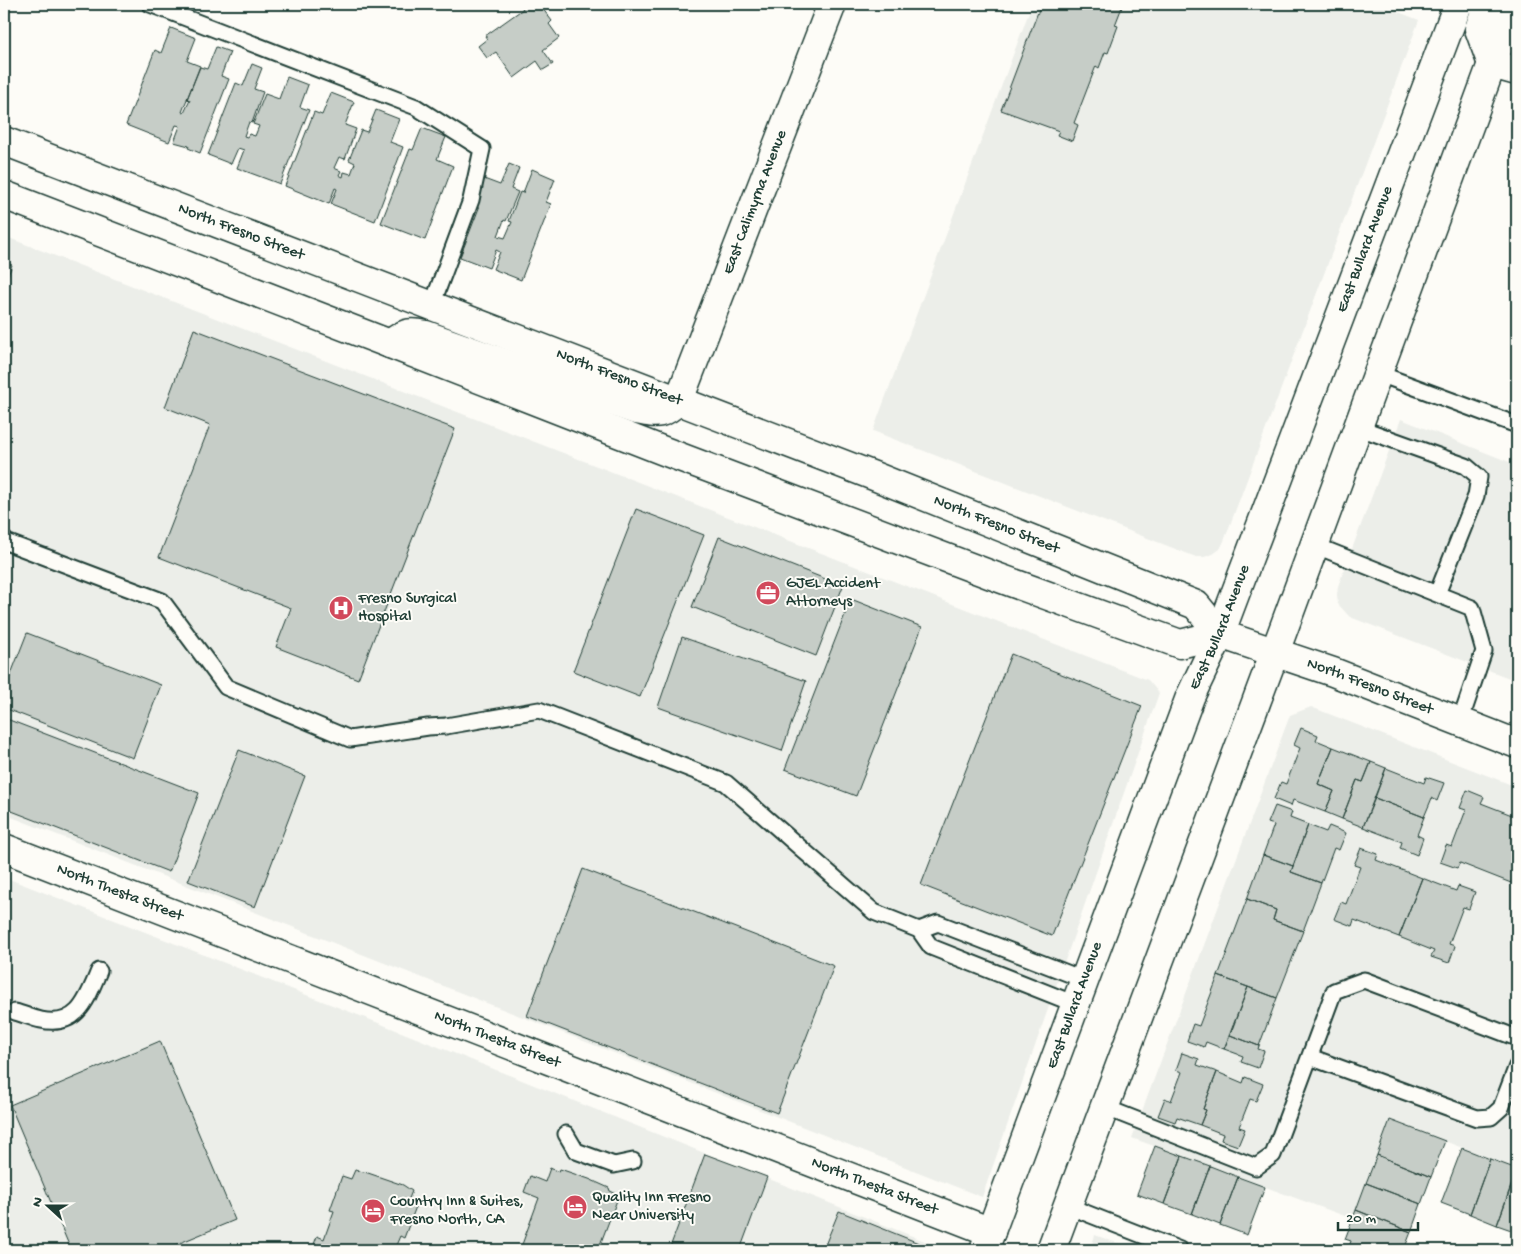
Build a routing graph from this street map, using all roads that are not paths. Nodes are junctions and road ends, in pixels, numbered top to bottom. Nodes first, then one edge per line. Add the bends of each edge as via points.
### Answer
1 (150, 4) edge
2 (832, 4) edge
3 (1458, 4) edge
4 (1488, 4) edge
5 (1514, 4) edge
6 (1492, 64) junction
7 (1517, 71) edge
8 (4, 140) edge
9 (4, 195) edge
10 (432, 305) junction
11 (390, 344) junction
12 (1377, 373) junction
13 (679, 400) junction
14 (1517, 425) edge
15 (1358, 427) junction
16 (4, 539) edge
17 (1314, 544) junction
18 (1437, 594) junction
19 (1220, 634) junction
20 (1274, 653) junction
21 (1460, 722) junction
22 (1517, 744) edge
23 (4, 848) edge
24 (919, 930) junction
25 (99, 971) dead end
26 (1080, 992) junction
27 (15, 1012) dead end
28 (1517, 1038) edge
29 (1310, 1057) junction
30 (1517, 1066) edge
31 (1104, 1107) junction
32 (566, 1134) dead end
33 (633, 1161) dead end
34 (1068, 1206) junction
35 (987, 1241) edge
36 (1051, 1250) edge
37 (1180, 1250) edge

1 - 10 lane via 416,107 482,149 471,200
2 - 13 main road, East Calimyrna Avenue
3 - 19 main road, East Bullard Avenue
4 - 6 main road via 1479,29
5 - 6 main road
6 - 7 main road
6 - 12 main road
8 - 10 main road, North Fresno Street
9 - 11 main road
10 - 13 main road, North Fresno Street
11 - 13 main road via 404,334 426,335 636,410 656,414
11 - 19 main road via 728,476 1180,644
12 - 14 lane
12 - 15 main road
13 - 19 main road, North Fresno Street via 1196,606
15 - 17 main road
15 - 18 lane via 1466,466 1478,477 1476,496
16 - 24 lane via 162,601 226,687 350,739 539,710 726,783 874,912
17 - 18 lane
17 - 20 main road
18 - 21 lane via 1472,608 1484,651
19 - 20 main road, North Fresno Street
19 - 26 main road, East Bullard Avenue via 1190,697
20 - 21 main road, North Fresno Street via 1333,672
20 - 31 main road
21 - 22 main road, North Fresno Street
23 - 35 main road, North Thesta Street
24 - 26 lane via 931,947
24 - 26 lane via 938,923
25 - 27 lane via 77,1013 59,1021 41,1020
26 - 35 main road, East Bullard Avenue
28 - 29 lane via 1364,980 1334,991
29 - 30 lane via 1477,1118 1491,1117 1501,1108
29 - 31 lane via 1273,1156 1256,1167
31 - 34 main road
32 - 33 lane via 576,1151 614,1165
34 - 36 main road
34 - 37 lane

